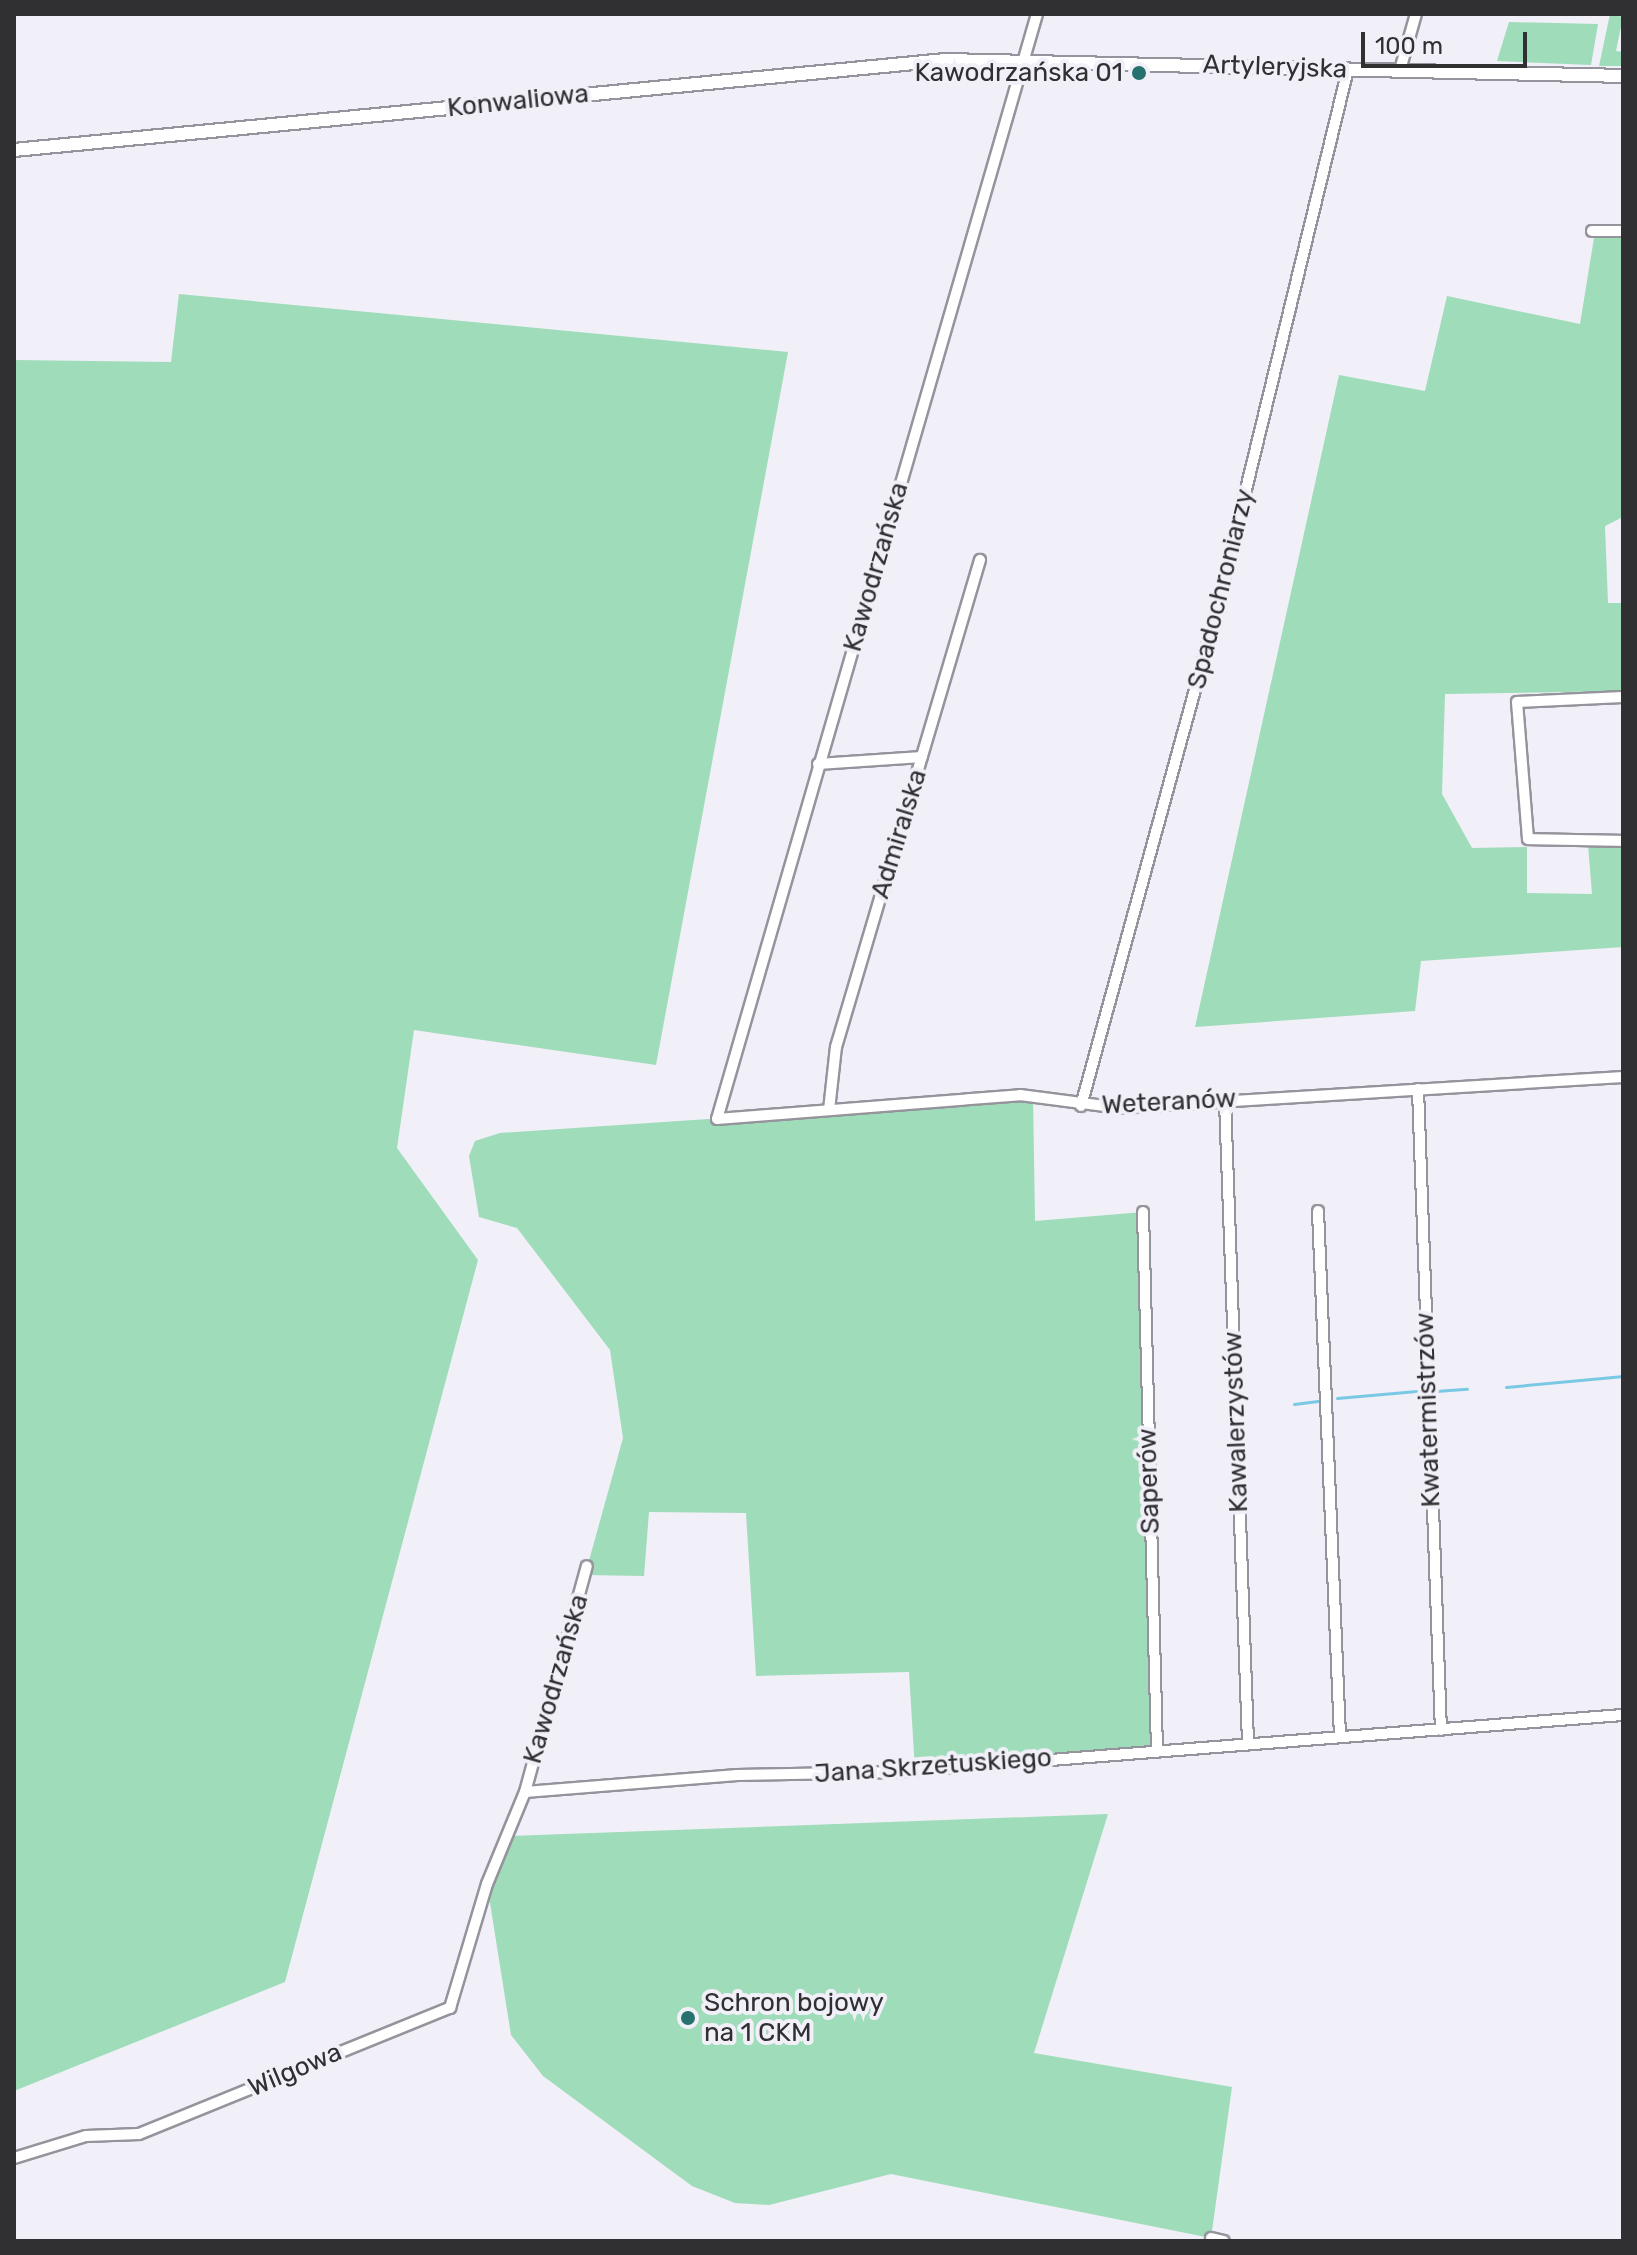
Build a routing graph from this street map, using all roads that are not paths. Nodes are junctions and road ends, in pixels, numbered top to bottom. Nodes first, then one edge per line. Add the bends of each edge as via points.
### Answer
1 (1037, 14) edge
2 (1416, 14) edge
3 (1023, 59) junction
4 (1348, 69) junction
5 (1400, 70) junction
6 (1623, 76) edge
7 (14, 150) edge
8 (1592, 231) dead end
9 (1623, 231) edge
10 (980, 560) dead end
11 (1623, 697) edge
12 (922, 757) junction
13 (818, 764) junction
14 (1623, 841) edge
15 (1623, 1077) edge
16 (1418, 1089) junction
17 (1225, 1100) junction
18 (1081, 1106) junction
19 (829, 1110) junction
20 (717, 1119) joint
21 (1318, 1211) dead end
22 (1143, 1212) dead end
23 (587, 1566) dead end
24 (1623, 1715) edge
25 (1441, 1730) junction
26 (1340, 1736) junction
27 (1248, 1743) junction
28 (1157, 1749) junction
29 (525, 1792) junction
30 (487, 1884) joint
31 (14, 2158) edge
32 (1213, 2241) edge
33 (1224, 2241) edge

1 - 3 street, Kawodrzańska
2 - 5 street
3 - 4 street, Artyleryjska
3 - 7 street, Konwaliowa via 884,64
3 - 13 street, Kawodrzańska
4 - 5 street, Artyleryjska
4 - 18 street, Spadochroniarzy via 1216,613
5 - 6 street, Artyleryjska
8 - 9 street
10 - 12 street, Admiralska
11 - 14 street via 1517,702 1528,839
12 - 13 street
12 - 19 street, Admiralska via 836,1047
13 - 20 street, Kawodrzańska
15 - 16 street, Weteranów
16 - 17 street, Weteranów
16 - 25 street, Kwatermistrzów
17 - 18 street, Weteranów
17 - 27 street, Kawalerzystów
18 - 19 street, Weteranów via 1020,1095
19 - 20 street, Weteranów
21 - 26 street
22 - 28 street, Saperów
23 - 29 street, Kawodrzańska
24 - 25 street, Jana Skrzetuskiego
25 - 26 street, Jana Skrzetuskiego
26 - 27 street, Jana Skrzetuskiego
27 - 28 street, Jana Skrzetuskiego
28 - 29 street, Jana Skrzetuskiego
29 - 30 street, Kawodrzańska
30 - 31 street, Wilgowa via 450,2008 139,2134 86,2136
32 - 33 street

